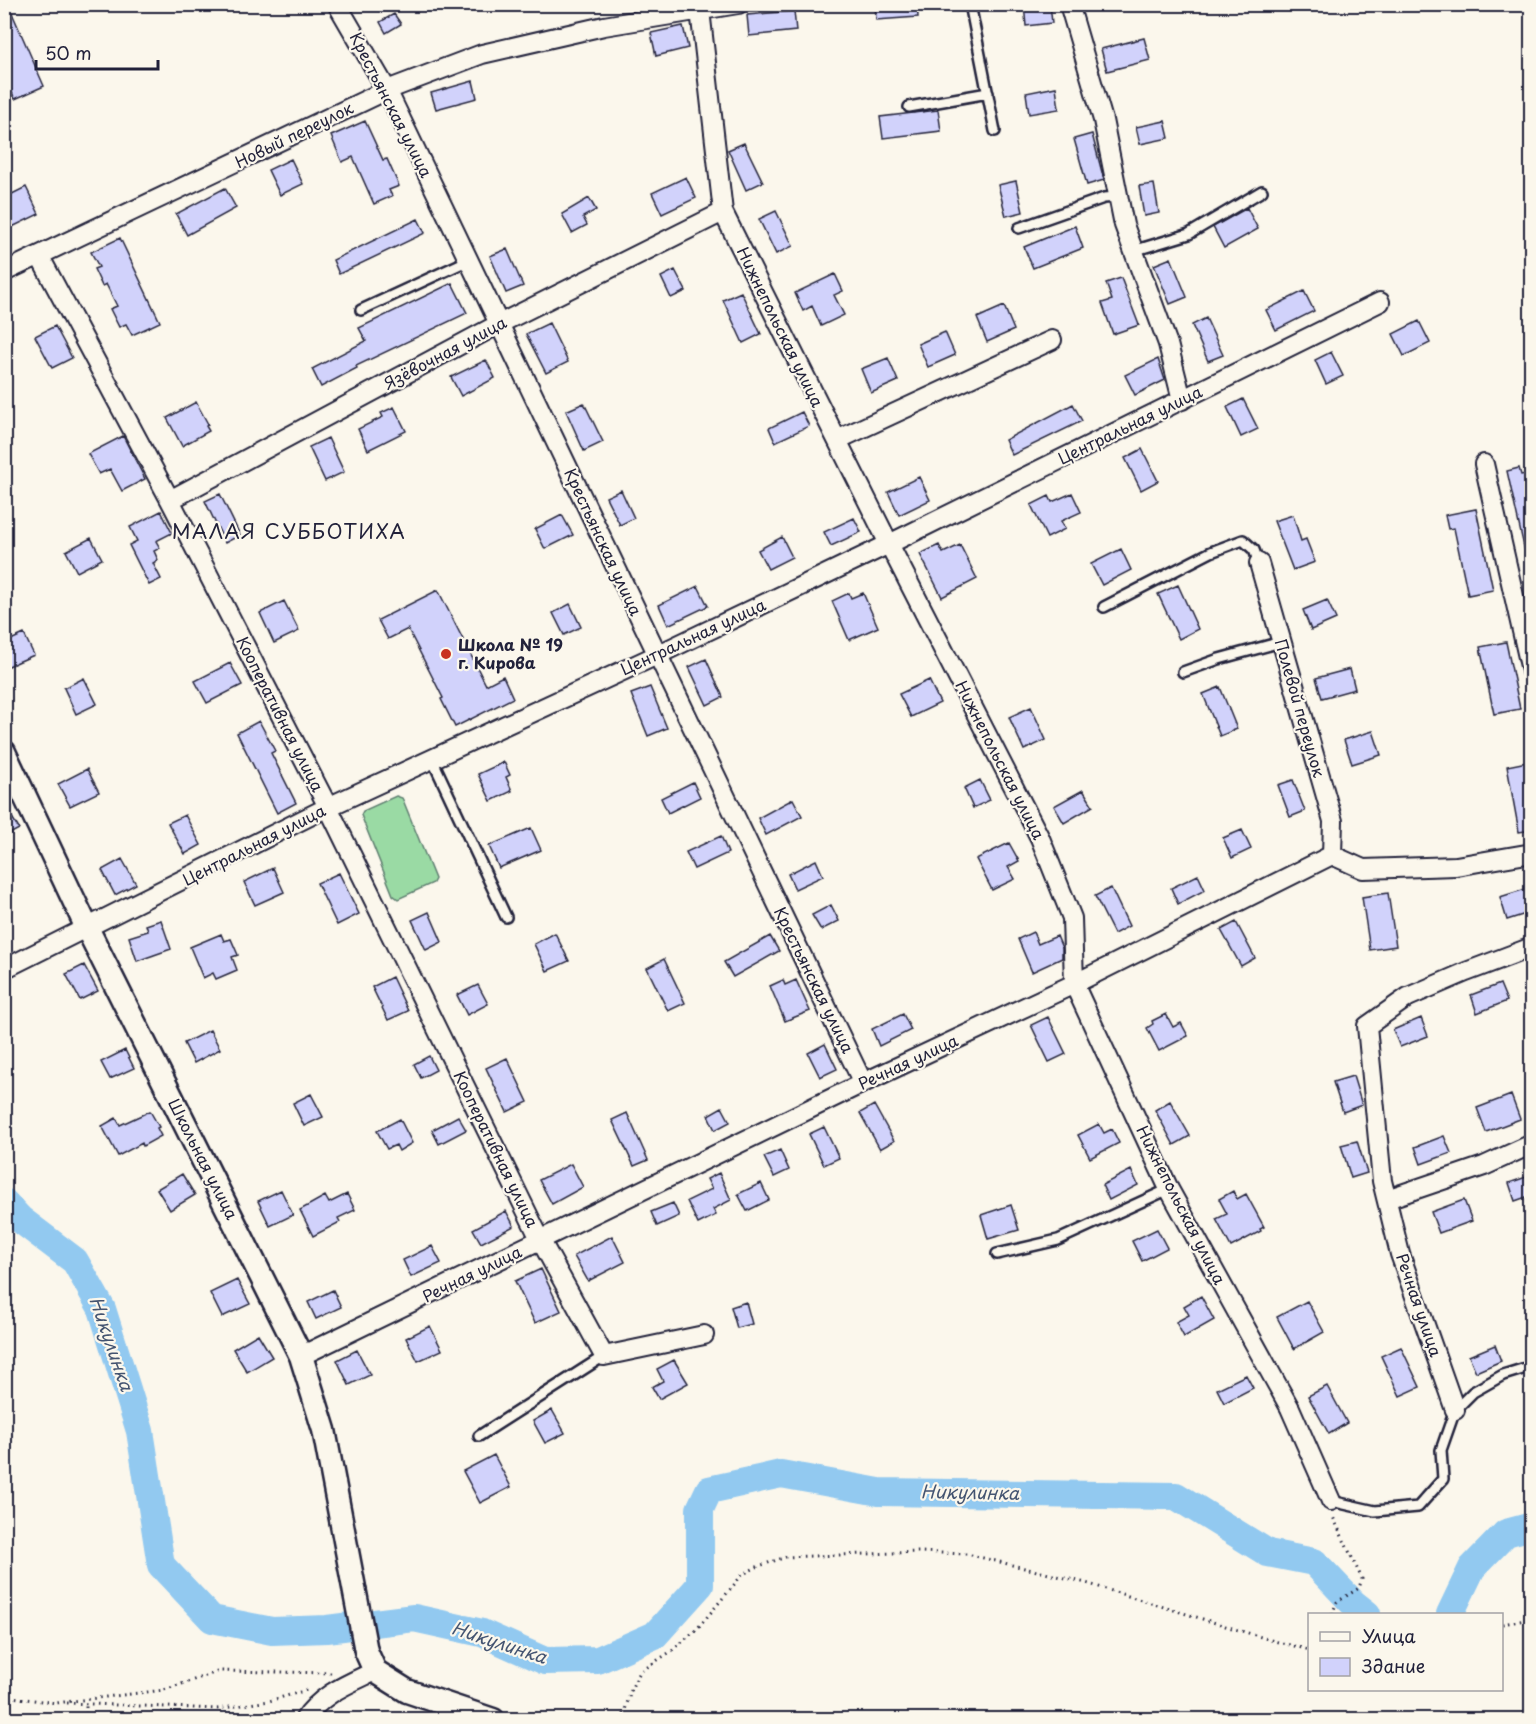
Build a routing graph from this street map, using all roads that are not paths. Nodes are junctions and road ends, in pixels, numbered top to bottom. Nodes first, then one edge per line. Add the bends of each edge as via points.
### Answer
1 (338, 4) edge
2 (738, 4) edge
3 (970, 4) edge
4 (1069, 4) edge
5 (700, 10) junction
6 (387, 90) junction
7 (988, 93) junction
8 (909, 107) dead end
9 (995, 131) dead end
10 (1262, 191) dead end
11 (1118, 197) junction
12 (723, 212) junction
13 (1019, 228) dead end
14 (1133, 251) junction
15 (40, 257) junction
16 (469, 260) junction
17 (4, 272) edge
18 (1380, 302) dead end
19 (361, 310) dead end
20 (499, 324) junction
21 (1052, 340) dead end
22 (1182, 400) junction
23 (837, 440) junction
24 (1484, 464) dead end
25 (170, 500) junction
26 (889, 544) junction
27 (1259, 563) joint
28 (1104, 607) dead end
29 (1281, 642) junction
30 (657, 655) junction
31 (1183, 672) dead end
32 (1532, 675) edge
33 (4, 752) edge
34 (432, 759) junction
35 (328, 807) junction
36 (1532, 853) edge
37 (1332, 855) junction
38 (506, 916) dead end
39 (87, 928) junction
40 (1532, 947) edge
41 (4, 969) edge
42 (1074, 984) junction
43 (863, 1083) junction
44 (1532, 1144) edge
45 (1169, 1189) junction
46 (1387, 1199) junction
47 (541, 1240) junction
48 (997, 1254) dead end
49 (704, 1335) dead end
50 (301, 1356) junction
51 (604, 1356) junction
52 (1532, 1366) edge
53 (1455, 1410) junction
54 (479, 1436) dead end
55 (1331, 1501) joint
56 (375, 1671) junction
57 (486, 1718) edge
58 (304, 1719) edge

1 - 6 street, Крестьянская улица
2 - 5 street, Новый переулок
3 - 7 lane
4 - 11 street via 1103,120
5 - 6 street, Новый переулок via 604,26 482,54
5 - 12 street, Нижнепольская улица
6 - 15 street, Новый переулок
6 - 16 street, Крестьянская улица
7 - 8 lane
7 - 9 lane
10 - 14 lane via 1189,234
11 - 13 lane via 1104,198
11 - 14 street
12 - 20 street, Язёвочная улица
12 - 23 street, Нижнепольская улица
14 - 22 street via 1168,344
15 - 17 street, Новый переулок
15 - 25 street, Кооперативная улица
16 - 19 lane
16 - 20 street, Крестьянская улица
18 - 22 street, Центральная улица
20 - 25 street, Язёвочная улица
20 - 30 street, Крестьянская улица
21 - 23 street
22 - 26 street, Центральная улица
23 - 26 street, Нижнепольская улица
24 - 32 street
25 - 35 street, Кооперативная улица
26 - 30 street, Центральная улица
26 - 42 street, Нижнепольская улица via 1041,838 1072,918
27 - 28 lane via 1254,550 1243,540 1211,552
27 - 29 street, Полевой переулок
29 - 31 lane
29 - 37 street, Полевой переулок via 1333,821
30 - 34 street, Центральная улица
30 - 43 street, Крестьянская улица
33 - 39 street, Школьная улица
34 - 35 street, Центральная улица
34 - 38 lane
35 - 39 street, Центральная улица
35 - 47 street, Кооперативная улица
36 - 37 street via 1456,866 1363,869
37 - 42 street, Речная улица
39 - 41 street, Центральная улица
39 - 50 street, Школьная улица
40 - 46 street, Речная улица via 1408,997 1366,1026
42 - 43 street, Речная улица
42 - 45 street, Нижнепольская улица
43 - 47 street, Речная улица
44 - 46 street via 1484,1166
45 - 48 lane via 1059,1240
45 - 55 street, Нижнепольская улица via 1290,1408
46 - 53 street, Речная улица via 1400,1254
47 - 50 street, Речная улица
47 - 51 street, Кооперативная улица
49 - 51 street
50 - 56 street, Школьная улица via 324,1430 366,1651
51 - 54 lane
52 - 53 lane via 1503,1375 1473,1392
53 - 55 lane via 1441,1450 1443,1479 1418,1507 1374,1511
56 - 57 street via 407,1690
56 - 58 street via 321,1700

